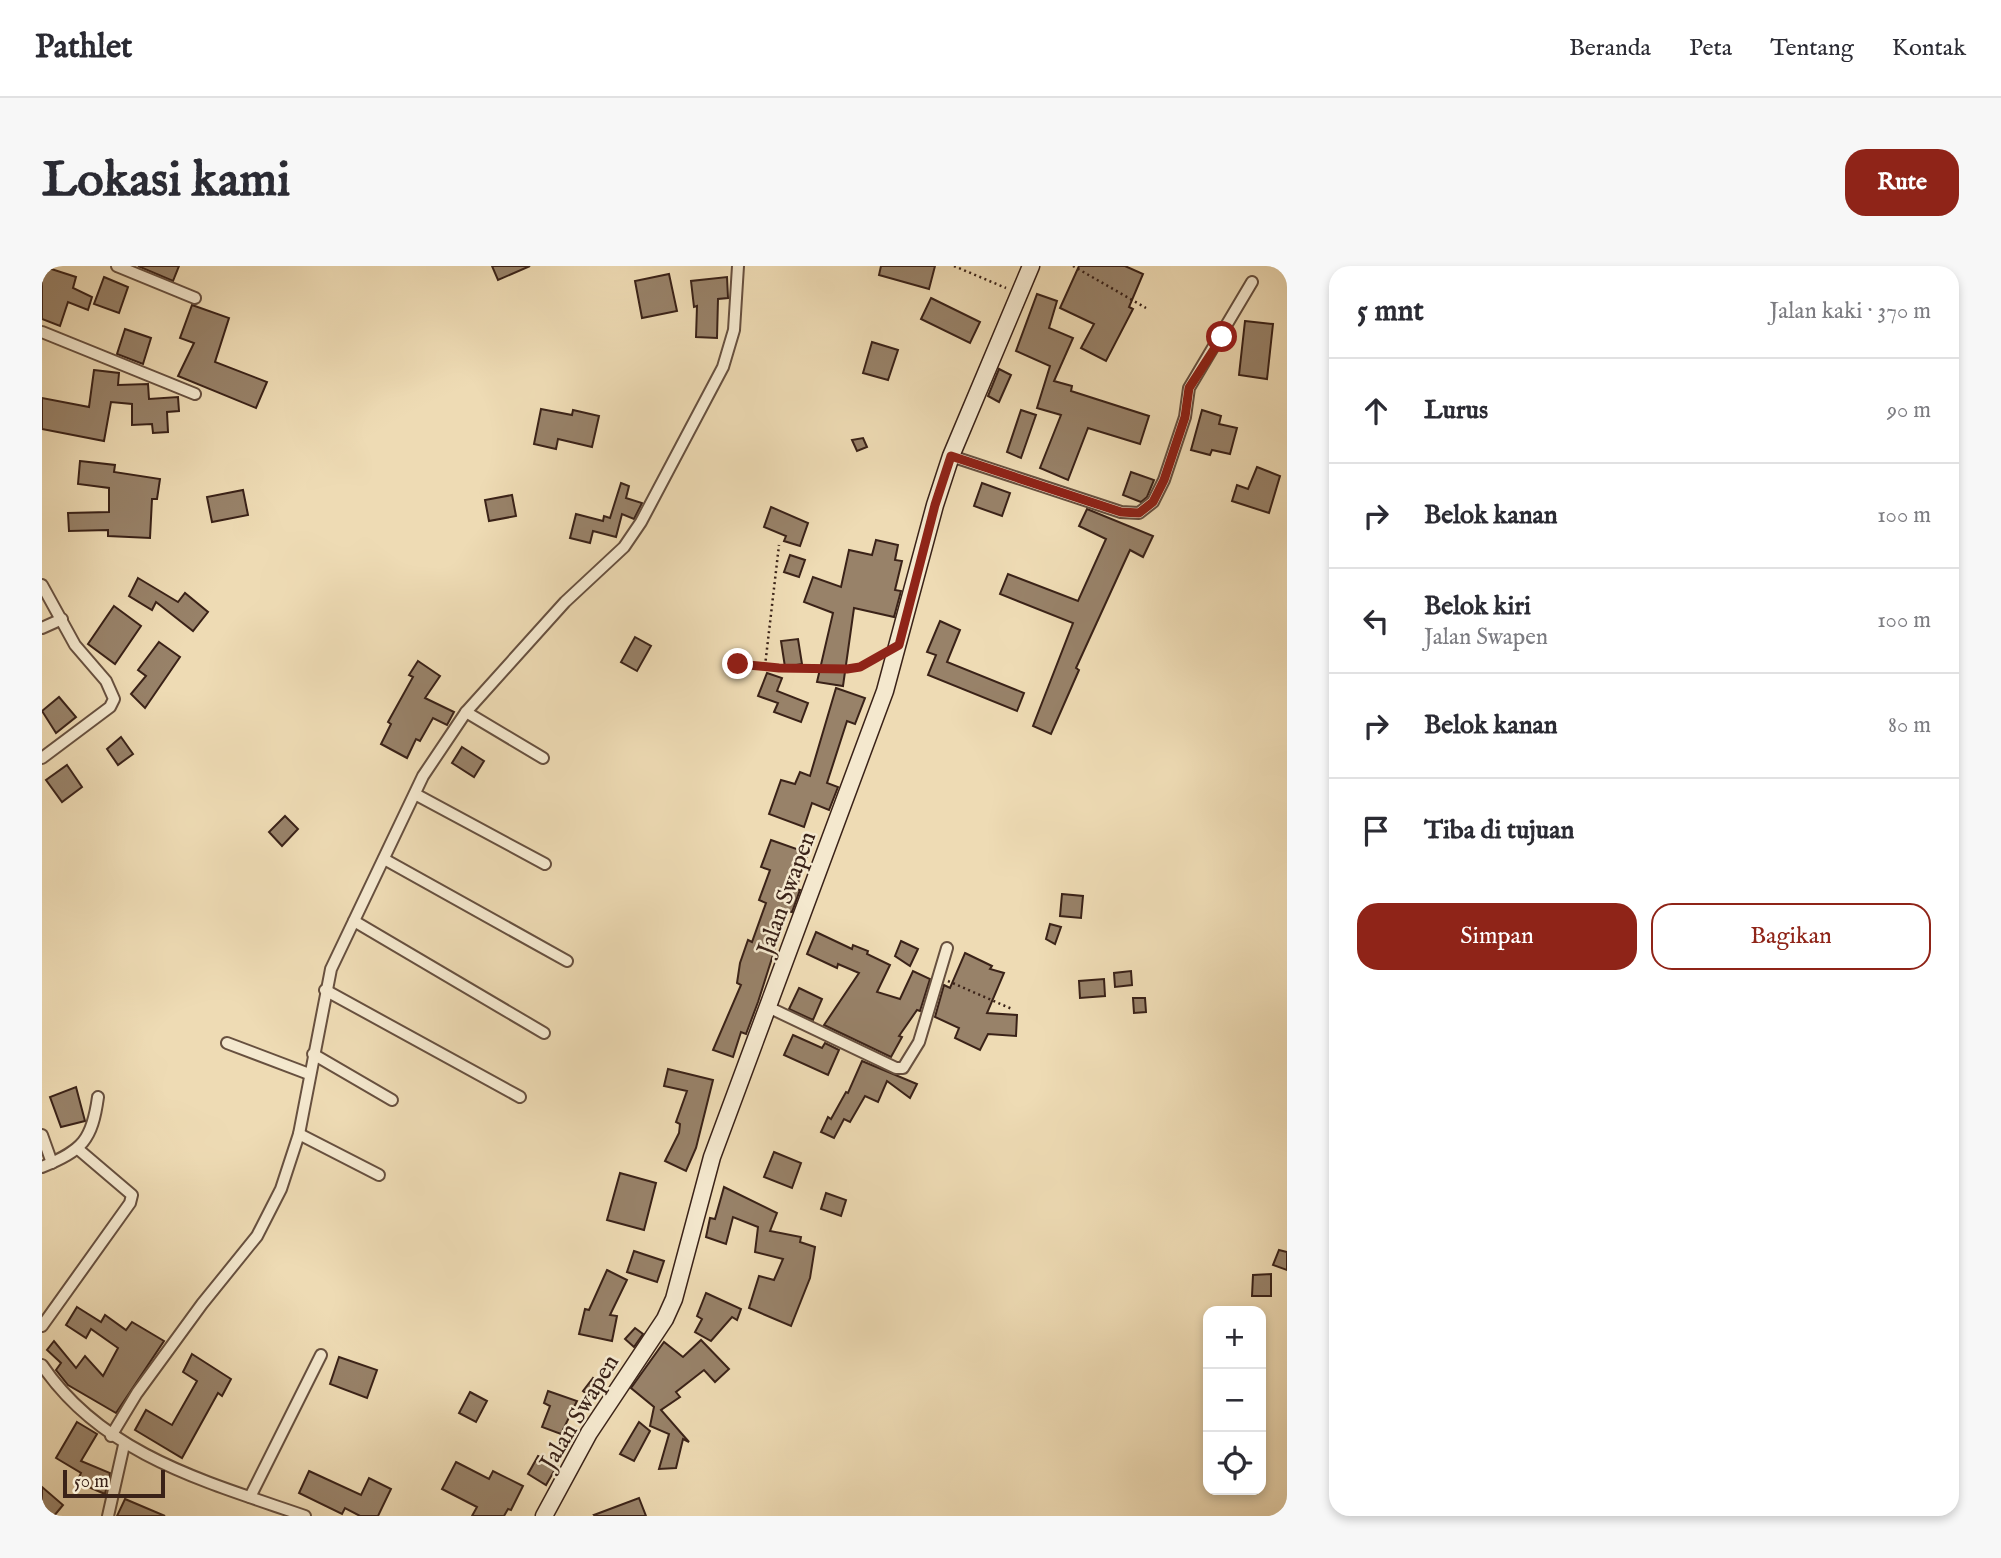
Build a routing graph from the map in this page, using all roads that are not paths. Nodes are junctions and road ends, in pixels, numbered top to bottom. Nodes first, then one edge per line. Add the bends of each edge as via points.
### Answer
1 (117, 266) edge
2 (738, 266) edge
3 (1031, 266) edge
4 (1252, 282) dead end
5 (195, 299) dead end
6 (42, 332) edge
7 (195, 394) dead end
8 (951, 456) junction
9 (42, 585) edge
10 (62, 619) junction
11 (42, 628) edge
12 (466, 712) junction
13 (42, 758) edge
14 (543, 758) dead end
15 (415, 794) junction
16 (384, 859) junction
17 (545, 864) dead end
18 (354, 921) junction
19 (947, 948) dead end
20 (567, 961) dead end
21 (325, 990) junction
22 (768, 1007) junction
23 (544, 1033) dead end
24 (227, 1043) dead end
25 (313, 1054) junction
26 (309, 1074) junction
27 (98, 1097) dead end
28 (520, 1097) dead end
29 (392, 1100) dead end
30 (299, 1134) junction
31 (42, 1135) edge
32 (78, 1149) junction
33 (47, 1165) edge
34 (379, 1175) dead end
35 (42, 1326) edge
36 (321, 1355) dead end
37 (42, 1365) edge
38 (111, 1436) junction
39 (124, 1445) junction
40 (250, 1497) junction
41 (108, 1516) edge
42 (305, 1516) edge
43 (544, 1516) edge

1 - 5 street
2 - 12 street via 734,330 723,367 642,522 624,547 565,602
3 - 8 main road, Jalan Swapen
4 - 8 street via 1189,388 1185,417 1164,480 1143,511 1121,512
6 - 7 street
8 - 22 main road, Jalan Swapen via 899,645
9 - 10 street
10 - 11 street
10 - 13 street via 114,699 110,707
12 - 14 street
12 - 15 street
15 - 16 street
15 - 17 street
16 - 18 street
16 - 20 street
18 - 21 street
18 - 23 street
19 - 22 street via 919,1042 903,1068
21 - 25 street
21 - 28 street
22 - 43 main road, Jalan Swapen via 712,1157 674,1299 589,1433
24 - 26 street
25 - 26 street
25 - 29 street
26 - 30 street
27 - 32 street via 94,1126
30 - 34 street
30 - 38 street via 281,1189 257,1236 137,1393
31 - 33 street
32 - 33 street
32 - 35 street via 128,1189 131,1203
36 - 40 street
37 - 38 street via 75,1405
38 - 39 street
39 - 40 street
39 - 41 street
40 - 42 street

